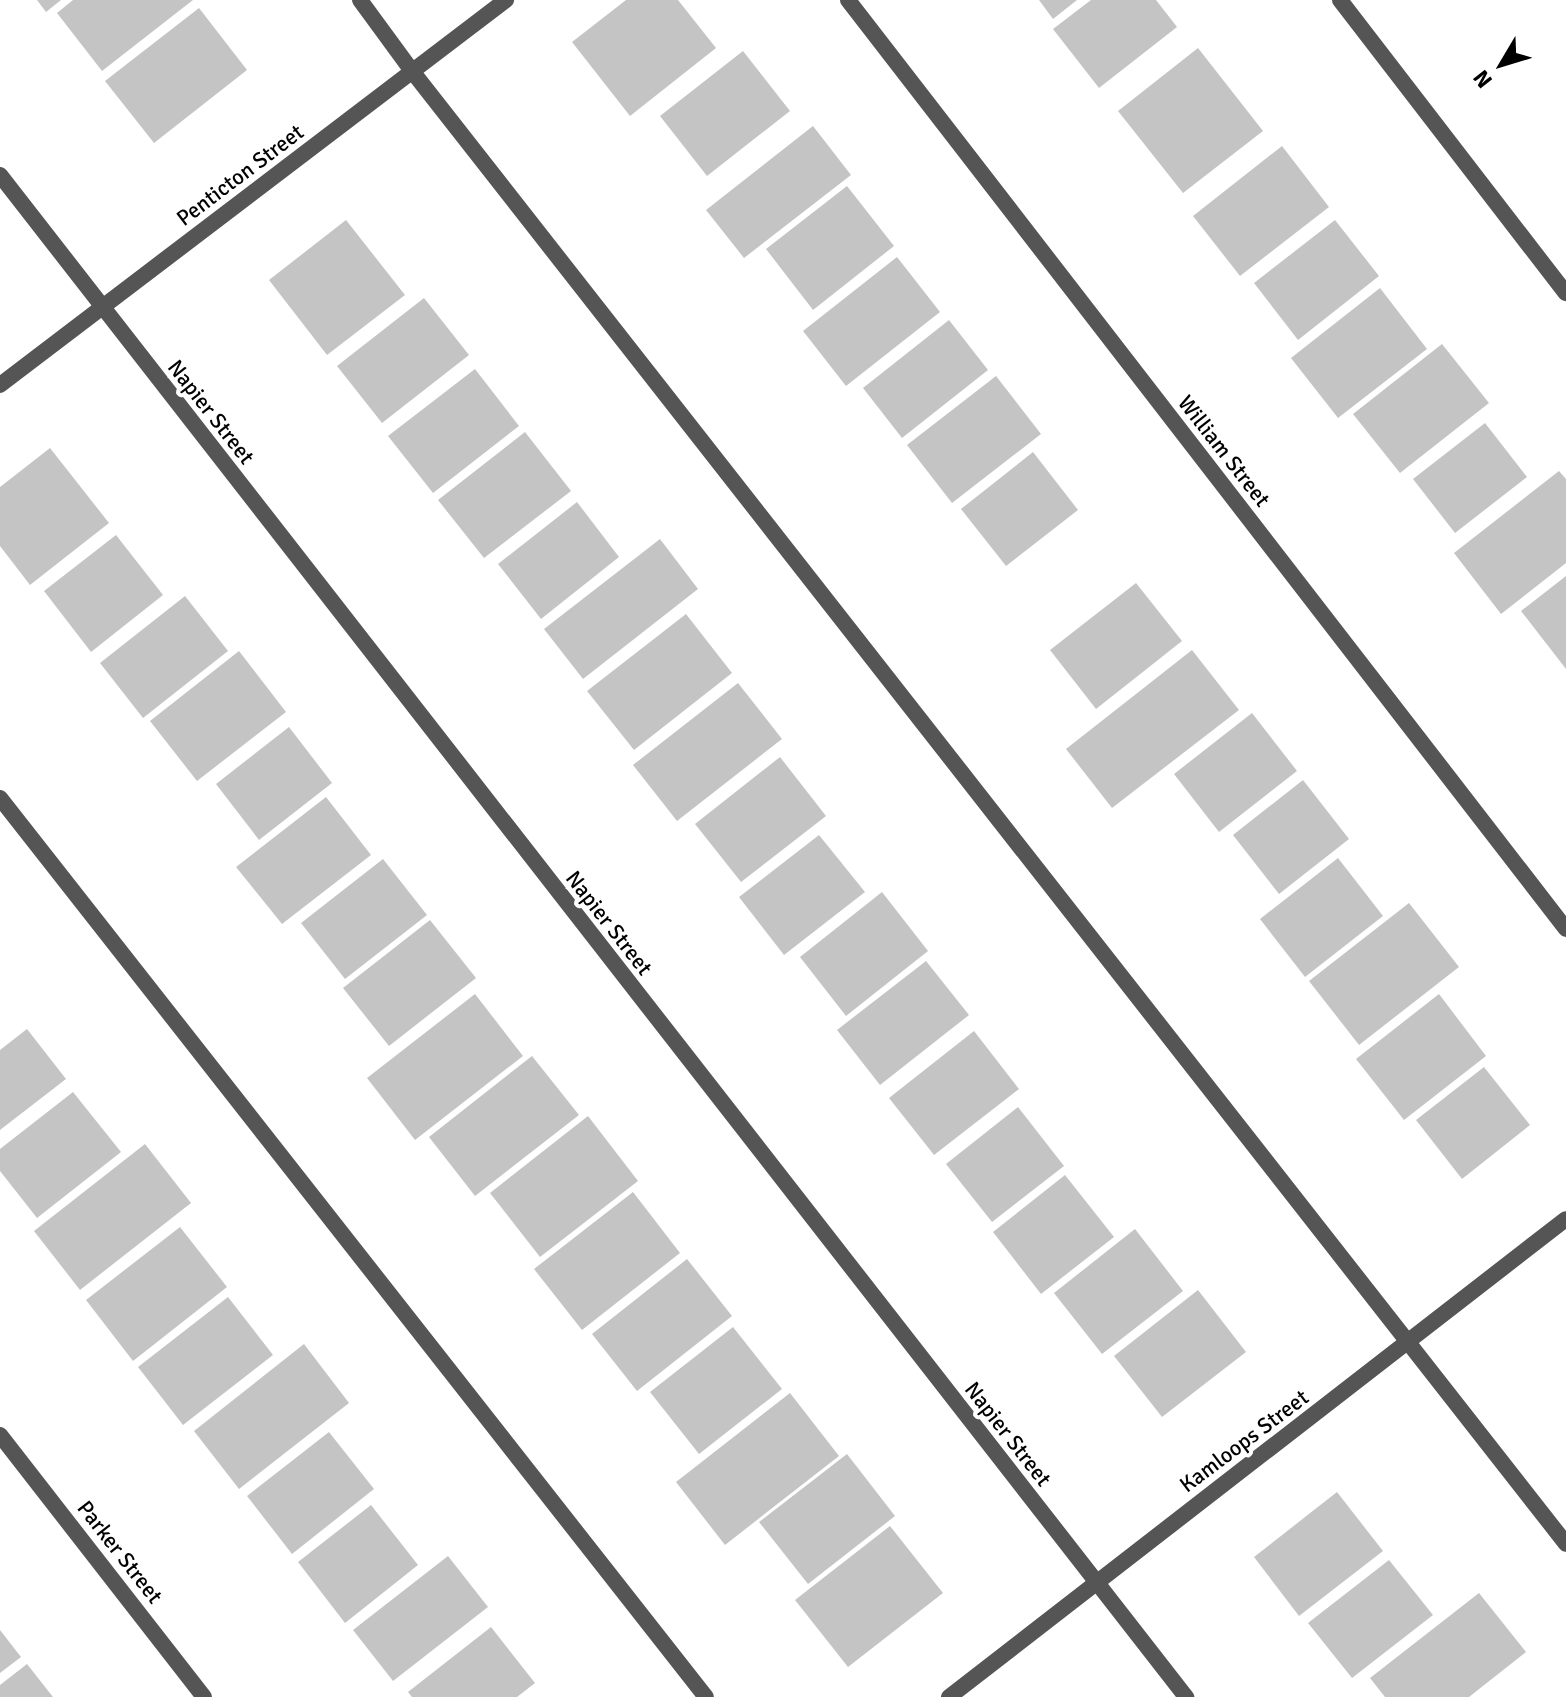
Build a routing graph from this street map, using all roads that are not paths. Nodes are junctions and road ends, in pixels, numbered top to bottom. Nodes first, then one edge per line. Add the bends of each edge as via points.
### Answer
1 (360, 0) edge
2 (506, 0) edge
3 (848, 0) edge
4 (1340, 0) edge
5 (412, 71) junction
6 (0, 175) edge
7 (1566, 293) edge
8 (102, 307) junction
9 (0, 385) edge
10 (0, 798) edge
11 (1566, 929) edge
12 (1566, 1219) edge
13 (1407, 1344) junction
14 (0, 1435) edge
15 (1566, 1544) edge
16 (1096, 1584) junction
17 (204, 1697) edge
18 (706, 1697) edge
19 (949, 1697) edge
20 (1186, 1697) edge

1 - 5 street
2 - 5 street, Penticton Street
3 - 11 street, William Street
4 - 7 street
5 - 8 street, Penticton Street
5 - 13 street
6 - 8 street, Napier Street
8 - 9 street, Penticton Street
8 - 16 street, Napier Street
10 - 18 street
12 - 13 street, Kamloops Street
13 - 15 street
13 - 16 street, Kamloops Street
14 - 17 street, Parker Street
16 - 19 street, Kamloops Street
16 - 20 street, Napier Street

